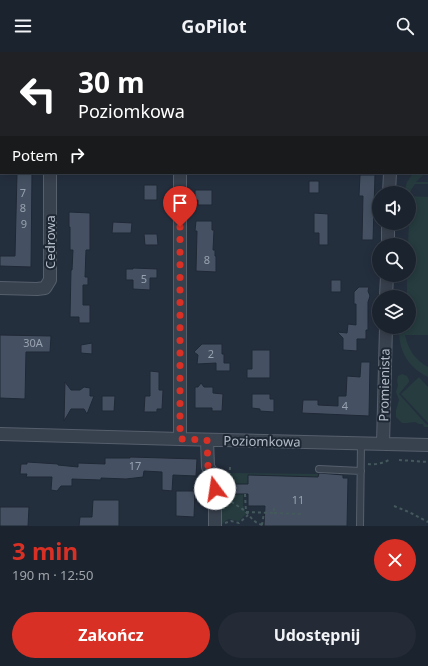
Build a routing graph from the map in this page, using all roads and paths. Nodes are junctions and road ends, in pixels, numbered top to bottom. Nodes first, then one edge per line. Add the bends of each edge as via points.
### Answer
1 (50, 174) edge
2 (180, 174) edge
3 (390, 174) edge
4 (389, 186) edge
5 (0, 288) edge
6 (386, 334) edge
7 (0, 434) edge
8 (180, 439) junction
9 (207, 440) junction
10 (362, 443) junction
11 (383, 444) junction
12 (428, 445) edge
13 (390, 459) dead end
14 (399, 460) dead end
15 (428, 462) edge
16 (368, 464) dead end
17 (230, 467) dead end
18 (319, 469) dead end
19 (361, 471) junction
20 (245, 494) dead end
21 (274, 506) dead end
22 (394, 506) dead end
23 (246, 512) junction
24 (264, 513) junction
25 (274, 513) junction
26 (301, 514) dead end
27 (248, 515) junction
28 (428, 522) edge
29 (215, 526) edge
30 (222, 526) edge
31 (262, 526) edge
32 (360, 526) edge

1 - 5 street, Cedrowa via 50,280 45,288
2 - 8 street
3 - 4 street
6 - 11 street, Promienista
7 - 8 street, Poziomkowa
8 - 9 street, Poziomkowa
9 - 10 street, Poziomkowa
9 - 29 street via 208,467 215,477
10 - 11 street, Poziomkowa
10 - 19 lane
11 - 12 street, Poziomkowa
13 - 16 path via 375,465
14 - 15 path
17 - 23 path via 229,500
18 - 19 lane
19 - 32 lane
20 - 23 path
21 - 25 path
22 - 28 path
23 - 24 path
23 - 27 path
24 - 25 path
24 - 31 path
25 - 26 path
27 - 30 path via 239,523 230,521
27 - 31 path

